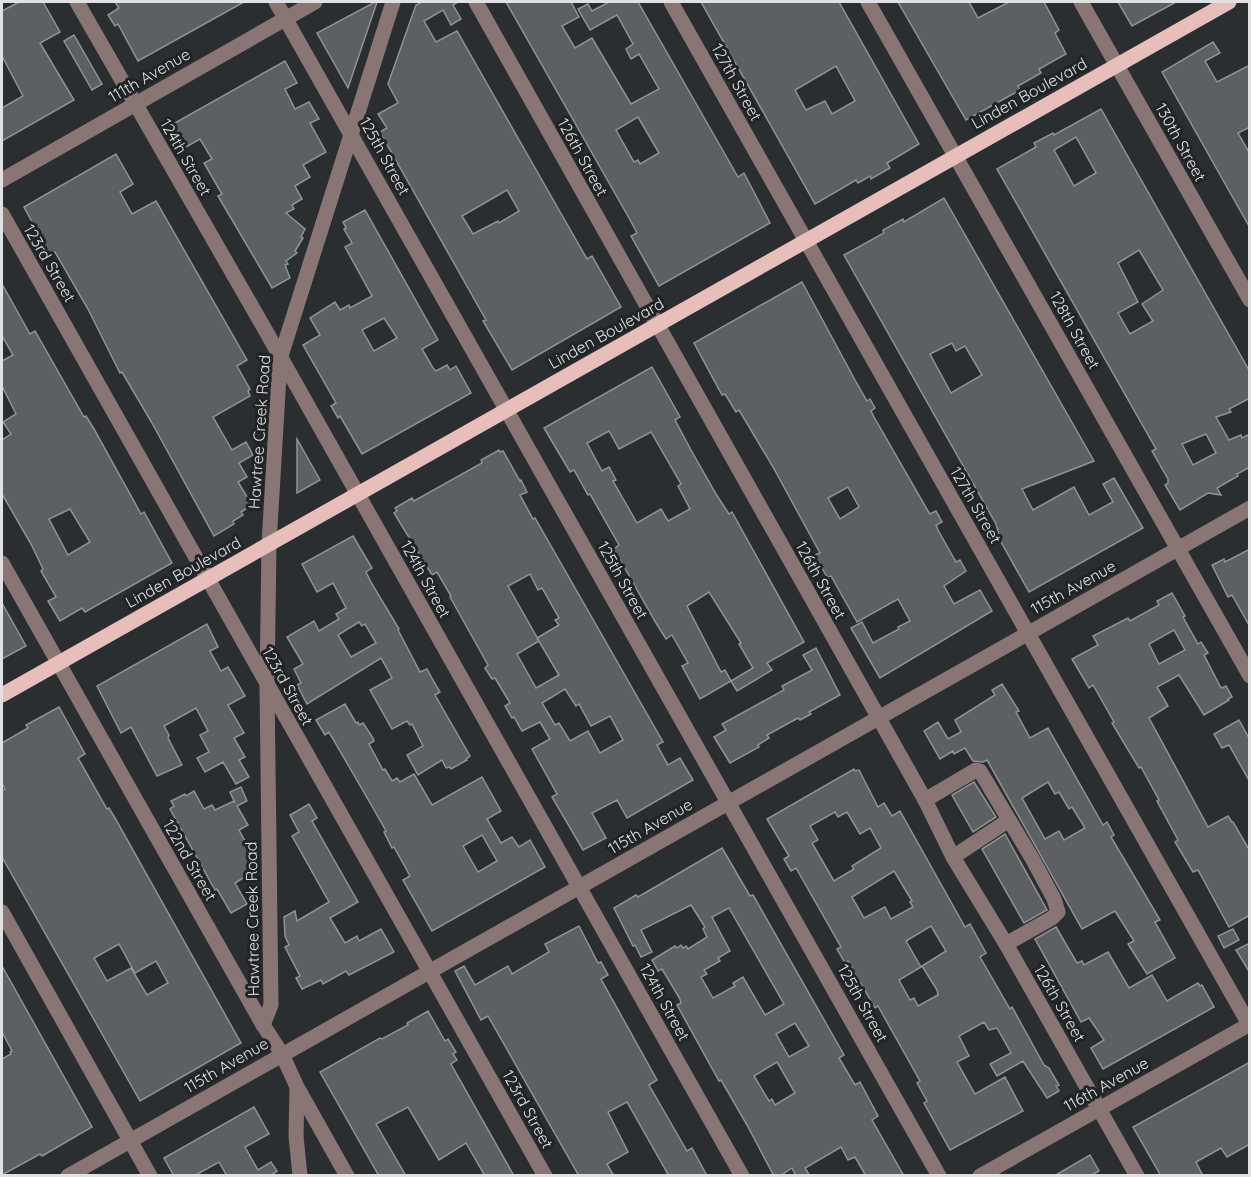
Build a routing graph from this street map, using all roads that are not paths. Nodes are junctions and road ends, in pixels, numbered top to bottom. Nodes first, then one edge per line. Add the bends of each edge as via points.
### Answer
1 (77, 2) edge
2 (276, 2) edge
3 (315, 2) edge
4 (393, 2) edge
5 (476, 2) edge
6 (671, 2) edge
7 (868, 2) edge
8 (1081, 2) edge
9 (1229, 2) edge
10 (285, 18) junction
11 (1116, 65) junction
12 (135, 104) junction
13 (350, 133) junction
14 (956, 156) junction
15 (2, 180) edge
16 (2, 214) edge
17 (806, 241) junction
18 (1250, 300) edge
19 (657, 325) junction
20 (280, 359) junction
21 (507, 410) junction
22 (357, 494) junction
23 (1250, 508) edge
24 (269, 544) junction
25 (1177, 549) junction
26 (2, 563) edge
27 (208, 578) junction
28 (1028, 633) junction
29 (57, 663) junction
30 (1250, 676) edge
31 (267, 687) junction
32 (2, 695) edge
33 (878, 717) junction
34 (925, 800) junction
35 (729, 802) junction
36 (1009, 820) junction
37 (953, 856) junction
38 (579, 886) junction
39 (2, 912) edge
40 (1006, 944) junction
41 (429, 971) junction
42 (263, 1025) junction
43 (1249, 1025) edge
44 (282, 1054) junction
45 (297, 1087) junction
46 (1100, 1109) junction
47 (130, 1140) junction
48 (68, 1176) edge
49 (150, 1176) edge
50 (300, 1176) edge
51 (347, 1176) edge
52 (545, 1176) edge
53 (742, 1176) edge
54 (939, 1176) edge
55 (980, 1176) edge
56 (1137, 1176) edge

1 - 12 street, 124th Street
2 - 10 street, 125th Street
3 - 10 street, 111th Avenue
4 - 13 street, Hawtree Creek Road
5 - 19 street, 126th Street
6 - 17 street, 127th Street
7 - 14 street, 128th Street
8 - 11 street, 130th Street
9 - 11 main road, Linden Boulevard
10 - 12 street, 111th Avenue
10 - 13 street, 125th Street
11 - 14 main road, Linden Boulevard
11 - 18 street, 130th Street
12 - 15 street, 111th Avenue
12 - 20 street, 124th Street
13 - 20 street, Hawtree Creek Road
13 - 21 street, 125th Street
14 - 17 main road, Linden Boulevard
14 - 25 street, 128th Street
16 - 27 street, 123rd Street
17 - 19 main road, Linden Boulevard
17 - 28 street, 127th Street
19 - 21 main road, Linden Boulevard
19 - 33 street, 126th Street
20 - 22 street, 124th Street
20 - 24 street, Hawtree Creek Road
21 - 22 main road, Linden Boulevard
21 - 35 street, 125th Street
22 - 24 main road, Linden Boulevard
22 - 38 street, 124th Street
23 - 25 street, 115th Avenue
24 - 27 main road, Linden Boulevard
24 - 31 street, Hawtree Creek Road
25 - 28 street, 115th Avenue
25 - 30 street, 128th Street
26 - 29 street, 122nd Street
27 - 29 main road, Linden Boulevard
27 - 31 street, 123rd Street
28 - 33 street, 115th Avenue
28 - 43 street, 127th Street
29 - 32 main road, Linden Boulevard
29 - 42 street, 122nd Street
31 - 41 street, 123rd Street
31 - 42 street, Hawtree Creek Road via 271,1005
33 - 34 street, 126th Street
33 - 35 street, 115th Avenue
34 - 36 street via 976,770
34 - 37 street, 126th Street
35 - 38 street, 115th Avenue
35 - 54 street, 125th Street
36 - 37 street
36 - 40 street via 1058,912
37 - 40 street, 126th Street
38 - 41 street, 115th Avenue
38 - 53 street, 124th Street
39 - 47 street
40 - 46 street, 126th Street
41 - 44 street, 115th Avenue
41 - 52 street, 123rd Street
42 - 44 street, 122nd Street
43 - 46 street, 116th Avenue
44 - 45 street, 122nd Street
44 - 47 street, 115th Avenue
45 - 50 street
45 - 51 street, 122nd Street
46 - 55 street, 116th Avenue
46 - 56 street, 126th Street
47 - 48 street, 115th Avenue
47 - 49 street

